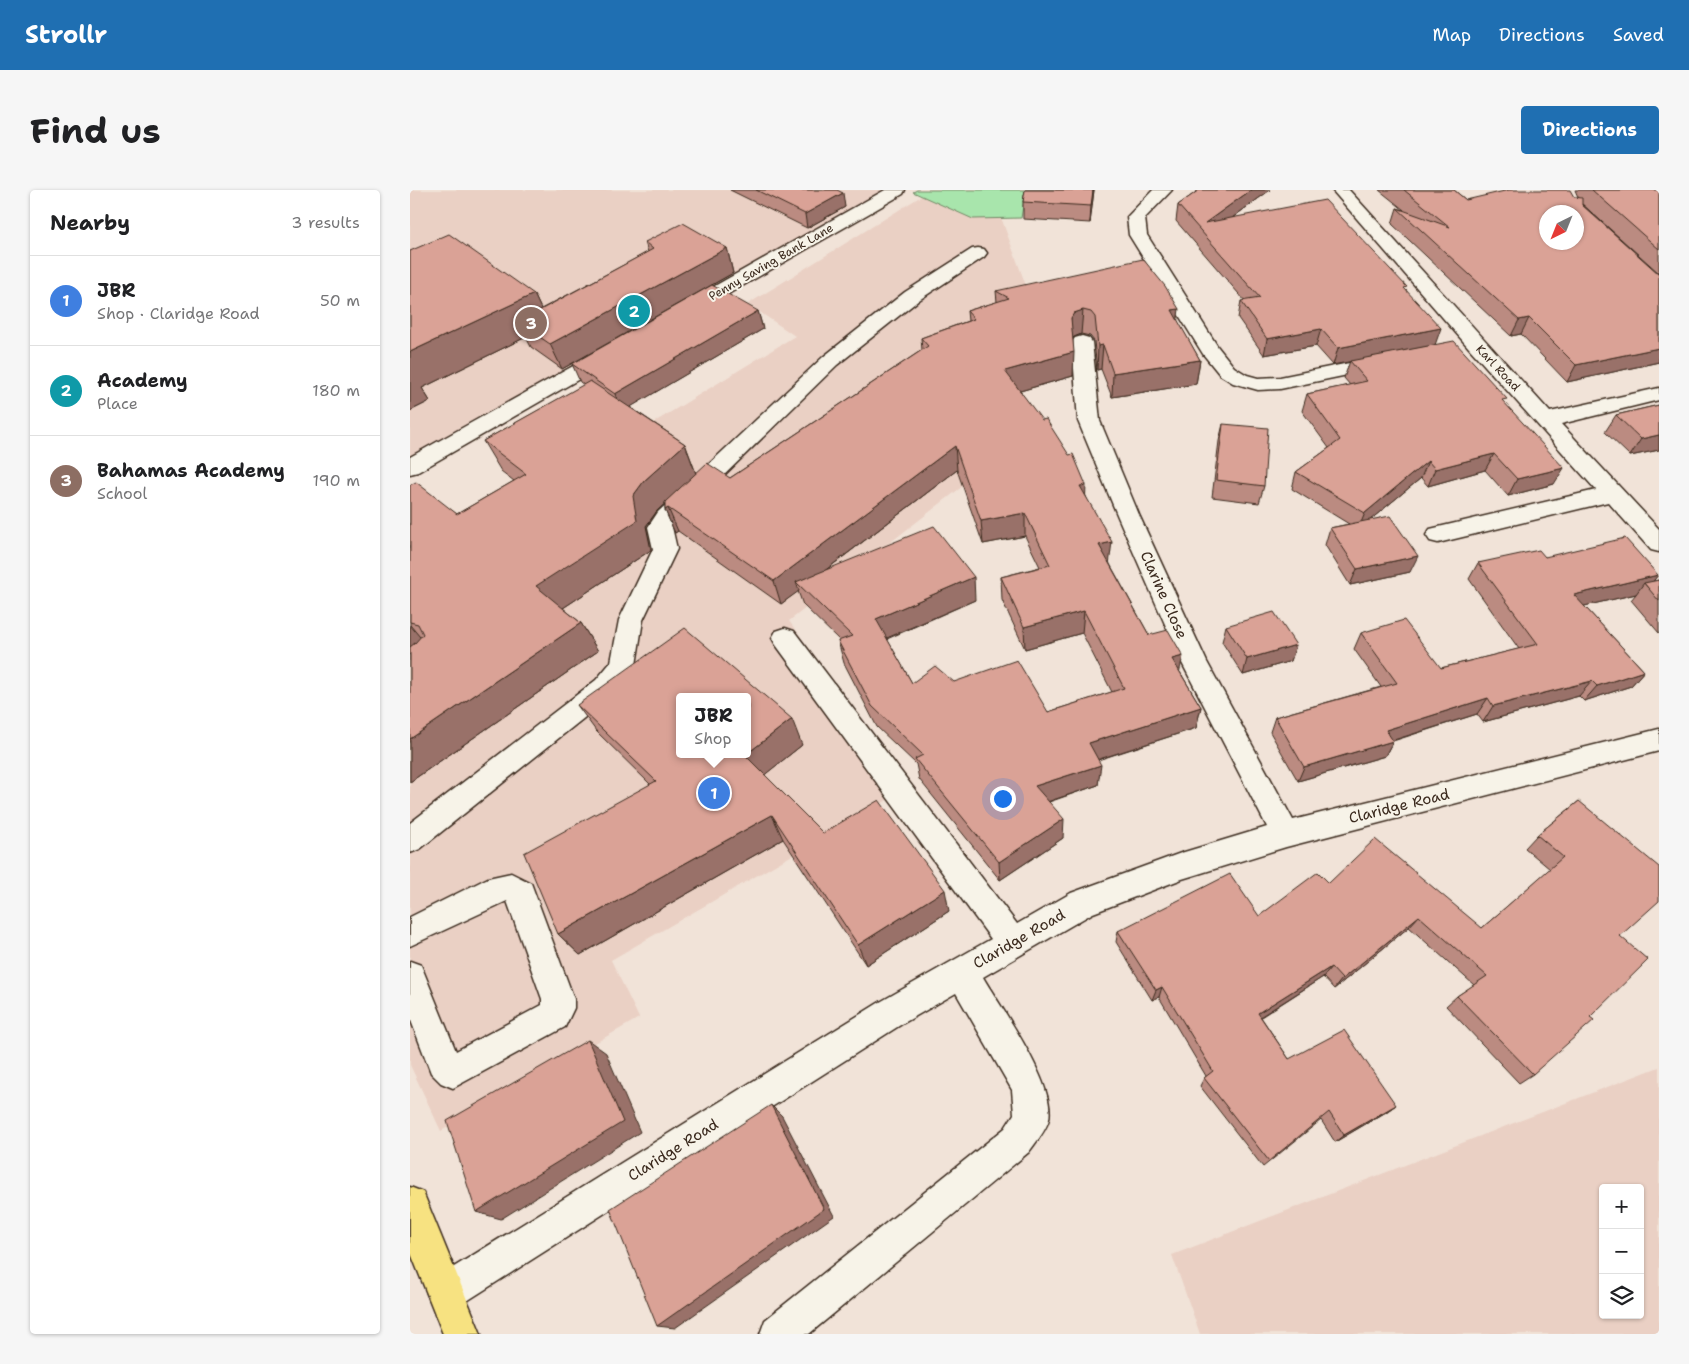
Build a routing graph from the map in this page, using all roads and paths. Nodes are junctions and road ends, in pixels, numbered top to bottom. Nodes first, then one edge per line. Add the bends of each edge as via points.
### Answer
1 (898, 190) edge
2 (1164, 190) edge
3 (1340, 190) edge
4 (978, 253) dead end
5 (675, 316) edge
6 (1082, 342) dead end
7 (1476, 344) junction
8 (624, 346) edge
9 (1456, 348) edge
10 (1398, 360) edge
11 (1659, 394) edge
12 (1547, 420) junction
13 (410, 467) edge
14 (1614, 493) junction
15 (1438, 534) dead end
16 (1659, 544) edge
17 (785, 638) dead end
18 (1659, 740) edge
19 (1286, 834) junction
20 (410, 840) edge
21 (410, 932) edge
22 (1012, 943) junction
23 (962, 972) junction
24 (410, 976) edge
25 (410, 1205) edge
26 (446, 1293) junction
27 (462, 1334) edge
28 (779, 1334) edge

1 - 5 street, Penny Saving Bank Lane
2 - 10 street via 1136,217 1138,234 1210,350 1227,371 1258,384 1280,383
3 - 7 street, Karl Road
4 - 20 street via 912,296 830,361 666,518 660,527 665,549 631,620 623,665 616,675
6 - 19 street, Clarine Close via 1090,421 1129,517 1195,663
7 - 9 street
7 - 12 street, Karl Road
8 - 13 street
11 - 12 street
12 - 14 street, Karl Road
14 - 15 street
14 - 16 street, Karl Road
17 - 22 street
18 - 19 street, Claridge Road
19 - 22 street, Claridge Road via 1181,866 1082,903
21 - 24 street via 499,888 511,887 520,893 558,999 558,1008 554,1016 453,1071 443,1061
22 - 23 street, Claridge Road
23 - 26 street, Claridge Road via 882,1018
23 - 28 street via 1028,1086 1032,1118 1017,1140
25 - 26 main road
26 - 27 main road

